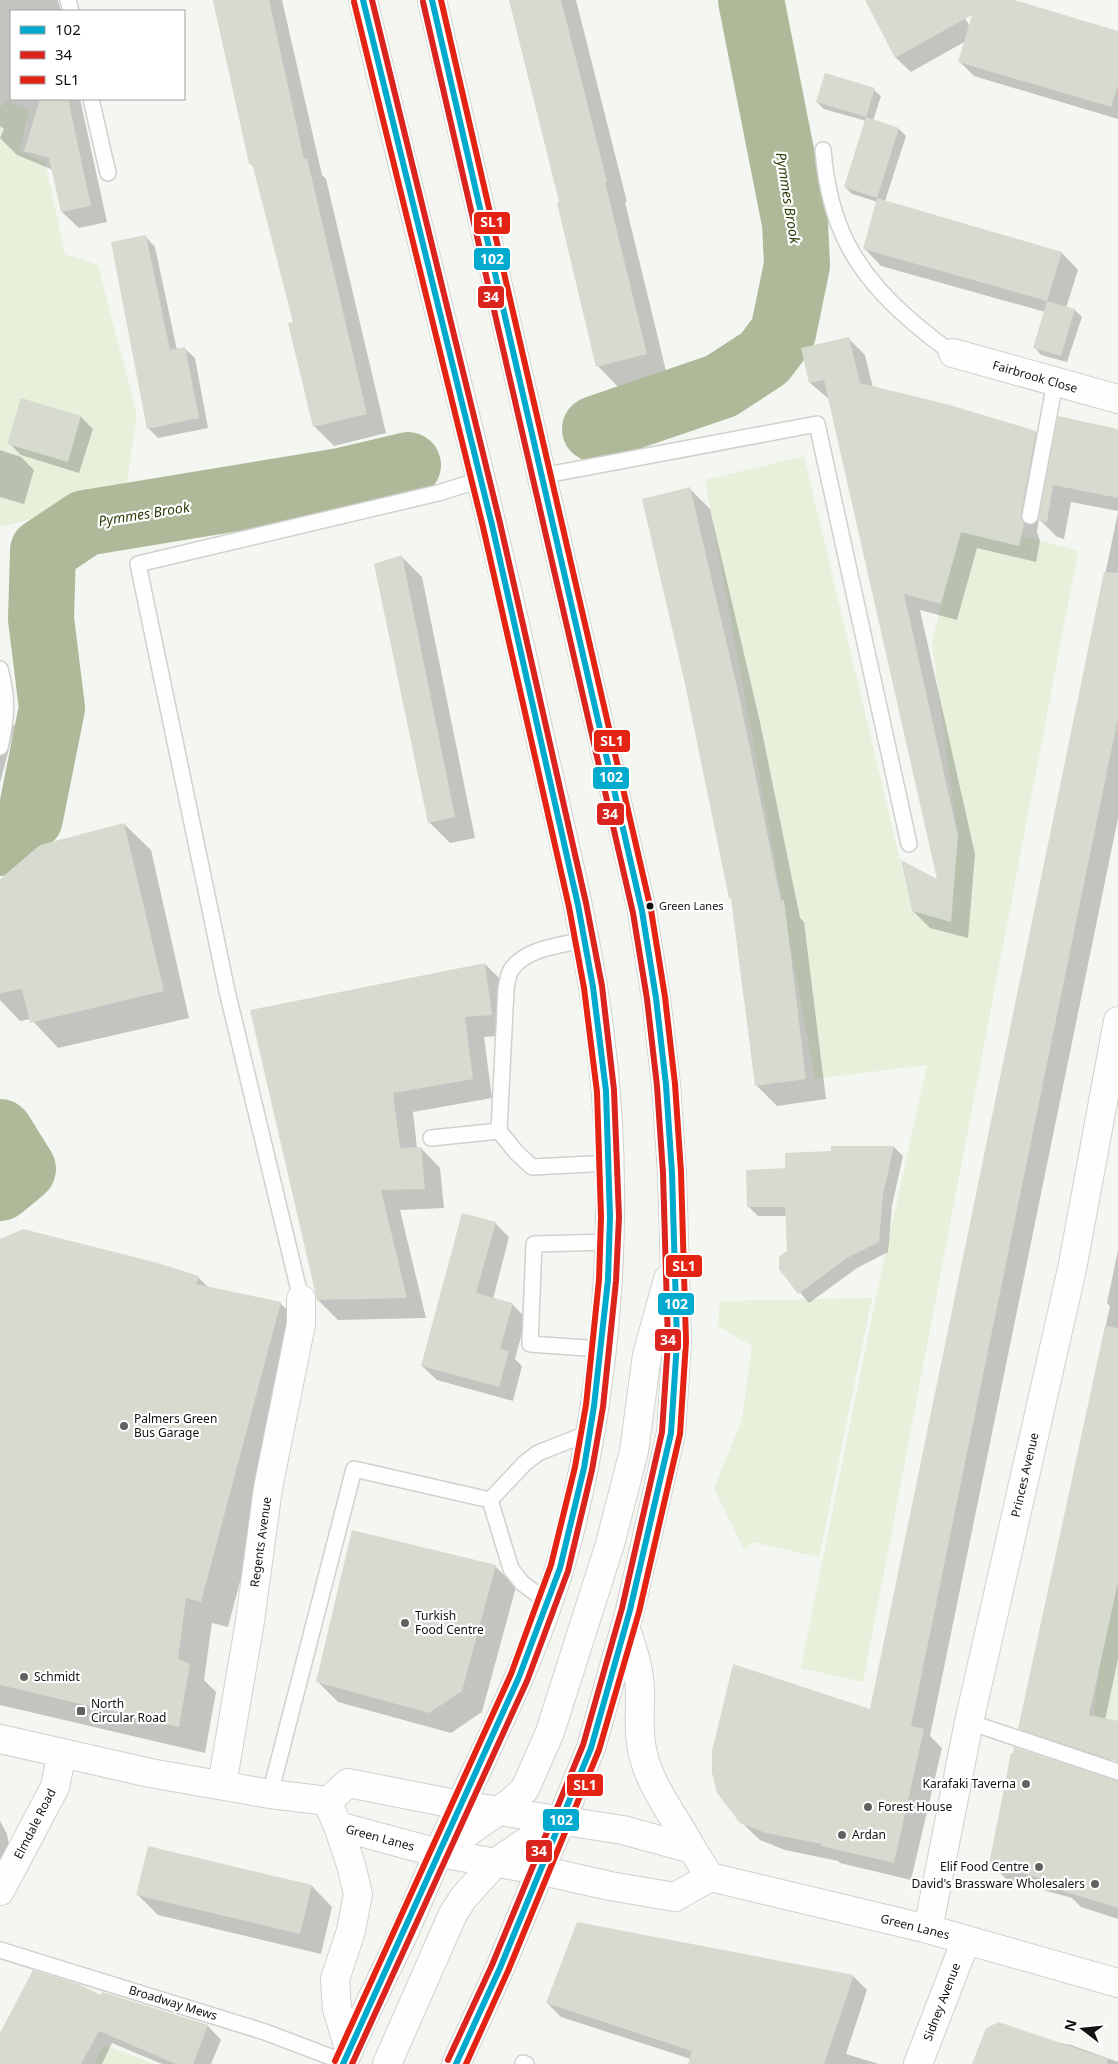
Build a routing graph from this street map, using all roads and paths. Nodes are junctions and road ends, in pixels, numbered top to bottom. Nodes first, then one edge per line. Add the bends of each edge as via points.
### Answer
1 (363, 0) edge
2 (432, 0) edge
3 (91, 100) edge
4 (824, 150) dead end
5 (108, 173) dead end
6 (953, 353) joint
7 (1055, 383) junction
8 (1118, 399) edge
9 (541, 476) junction
10 (480, 480) junction
11 (1030, 516) dead end
12 (0, 669) edge
13 (0, 747) edge
14 (909, 844) dead end
15 (583, 940) junction
16 (1118, 1021) edge
17 (499, 1130) junction
18 (431, 1138) dead end
19 (611, 1163) junction
20 (609, 1242) junction
21 (673, 1261) junction
22 (301, 1299) joint
23 (601, 1349) junction
24 (591, 1432) junction
25 (490, 1500) junction
26 (549, 1604) junction
27 (625, 1627) junction
28 (969, 1722) junction
29 (0, 1739) edge
30 (62, 1753) junction
31 (1118, 1772) edge
32 (222, 1785) junction
33 (270, 1794) junction
34 (328, 1800) junction
35 (460, 1804) junction
36 (497, 1811) junction
37 (560, 1819) junction
38 (338, 1826) junction
39 (692, 1849) junction
40 (438, 1853) junction
41 (495, 1863) junction
42 (539, 1870) junction
43 (710, 1877) junction
44 (0, 1891) edge
45 (928, 1929) junction
46 (966, 1940) junction
47 (0, 1950) edge
48 (1118, 1983) edge
49 (345, 2058) edge
50 (387, 2064) edge
51 (456, 2064) edge
52 (918, 2064) edge

1 - 10 main road
2 - 9 main road
3 - 5 lane
4 - 6 lane via 826,179 834,213 854,258 883,296 939,345
6 - 7 main road, Fairbrook Close
7 - 8 main road, Fairbrook Close
7 - 11 lane
9 - 14 lane via 817,424
9 - 21 main road via 647,940 666,1085
10 - 15 main road via 514,617
10 - 22 lane via 438,493 138,564 227,991
12 - 13 lane via 7,694
15 - 17 lane via 536,951 522,958 510,971 506,989
15 - 19 main road via 599,1028
16 - 28 main road, Princes Avenue via 1072,1269
17 - 18 lane
17 - 19 lane via 532,1167
19 - 20 main road
20 - 23 main road
20 - 23 lane via 534,1244 530,1344
21 - 27 main road via 677,1342 671,1433
21 - 36 main road via 647,1355 634,1451 582,1637 550,1732 526,1789
22 - 32 main road, Regents Avenue via 302,1324 268,1488
23 - 24 main road
24 - 25 lane via 538,1453
24 - 26 main road via 570,1530
25 - 26 lane via 510,1569
25 - 33 lane via 354,1468
26 - 35 main road via 526,1665
27 - 37 main road via 591,1748
27 - 39 main road via 636,1660 644,1758 653,1782
28 - 31 lane
28 - 45 main road, Princes Avenue
29 - 30 main road
30 - 32 main road
30 - 44 main road, Elmdale Road via 55,1787
32 - 33 main road
33 - 34 main road
34 - 35 main road via 348,1783
34 - 38 main road, Green Lanes
35 - 36 main road
35 - 40 main road
36 - 37 main road
36 - 40 main road
37 - 39 main road via 622,1830
37 - 41 main road
37 - 42 main road
38 - 40 main road, Green Lanes
38 - 49 main road via 358,1894 351,1931 335,1979
39 - 43 main road
40 - 41 main road, Green Lanes
40 - 49 main road
41 - 42 main road, Green Lanes
41 - 50 main road via 453,1914
42 - 43 main road, Green Lanes via 675,1897
42 - 51 main road via 500,1968
43 - 45 main road, Green Lanes
45 - 46 main road, Green Lanes
46 - 48 main road, Green Lanes
46 - 52 main road, Sidney Avenue
47 - 49 lane, Broadway Mews

